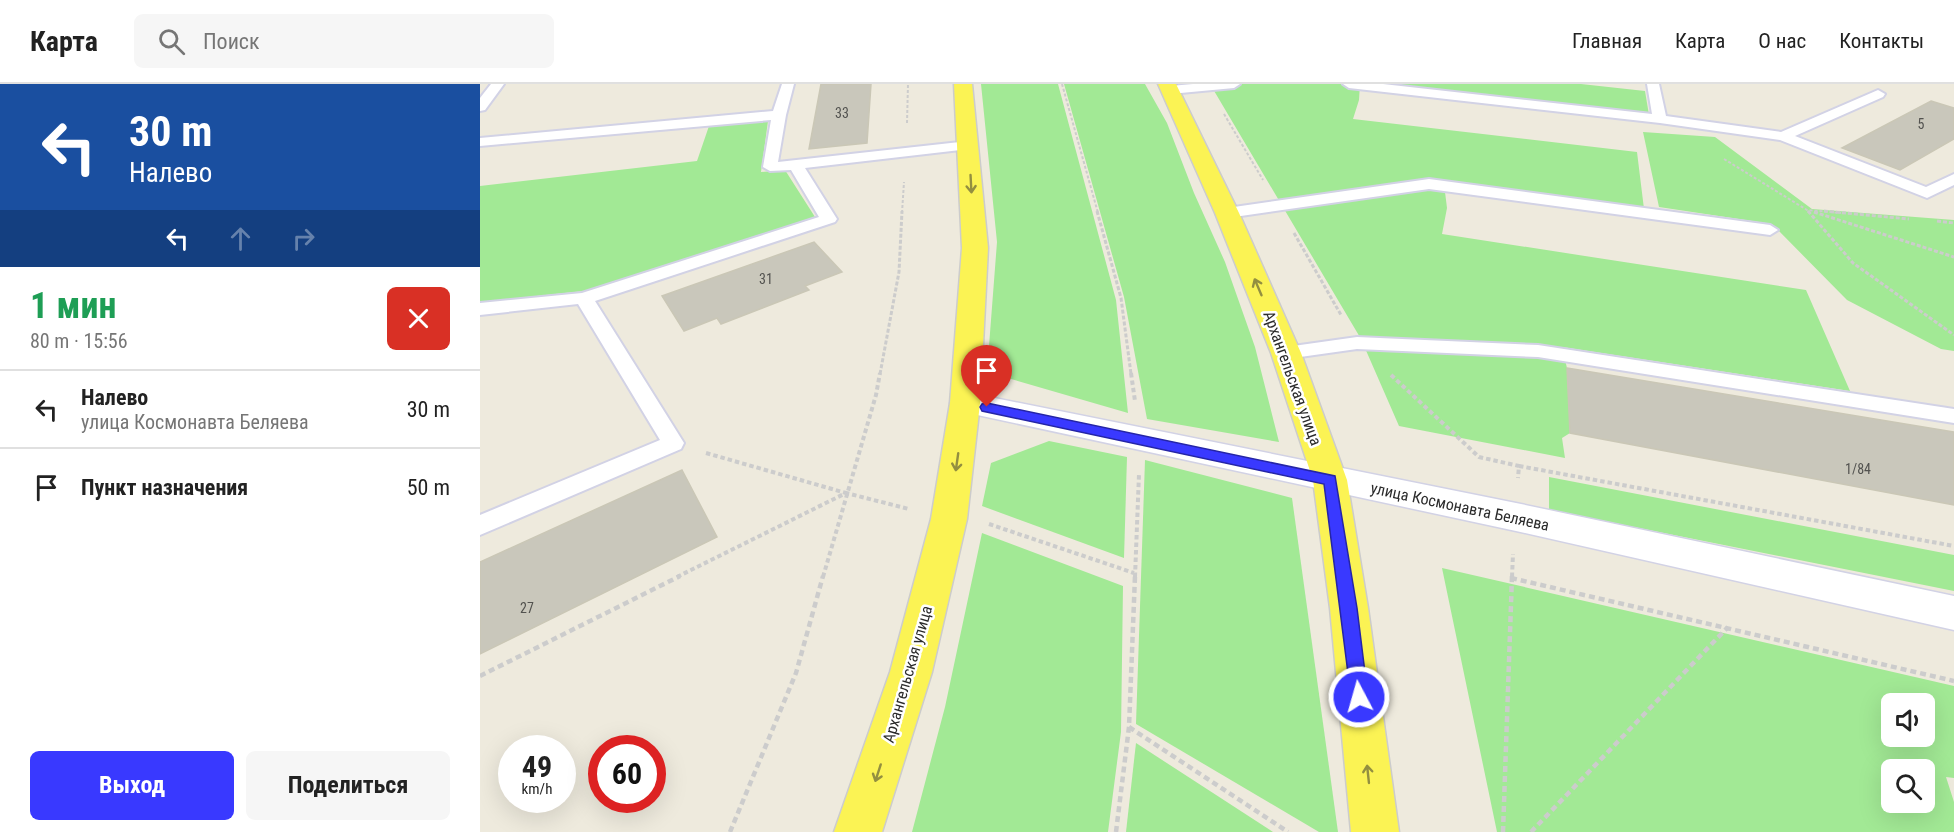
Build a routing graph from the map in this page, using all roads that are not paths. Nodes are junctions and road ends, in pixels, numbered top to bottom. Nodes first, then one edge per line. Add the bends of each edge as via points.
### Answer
1 (498, 84) edge
2 (788, 84) edge
3 (963, 84) edge
4 (1234, 84) edge
5 (1348, 84) edge
6 (1653, 84) edge
7 (1169, 87) edge
8 (1878, 94) dead end
9 (480, 107) edge
10 (779, 115) junction
11 (1660, 119) junction
12 (1783, 136) junction
13 (480, 142) edge
14 (969, 145) junction
15 (795, 165) junction
16 (1954, 179) edge
17 (1227, 213) junction
18 (1770, 230) dead end
19 (584, 298) junction
20 (480, 309) edge
21 (1287, 353) junction
22 (965, 403) junction
23 (1954, 416) edge
24 (1330, 480) junction
25 (480, 525) edge
26 (1954, 613) edge
27 (858, 832) edge
28 (1375, 832) edge

1 - 9 lane
2 - 10 lane
3 - 14 main road, Архангельская улица
4 - 7 lane
5 - 11 lane
6 - 11 lane
7 - 17 main road, Архангельская улица
8 - 12 lane
10 - 13 lane
10 - 15 lane via 770,167
11 - 12 lane
12 - 16 lane via 1926,193
14 - 15 lane
14 -> 22 main road, Архангельская улица via 975,248
15 - 19 lane via 829,219
17 - 18 lane via 1429,184
21 -> 17 main road, Архангельская улица
19 - 20 lane
19 - 25 lane via 673,443
21 - 23 lane via 1357,343 1538,351
21 - 24 main road, Архангельская улица
22 - 24 street, улица Космонавта Беляева
22 -> 27 main road, Архангельская улица via 949,519 911,672
24 - 26 street, улица Космонавта Беляева
28 -> 24 main road, Архангельская улица

